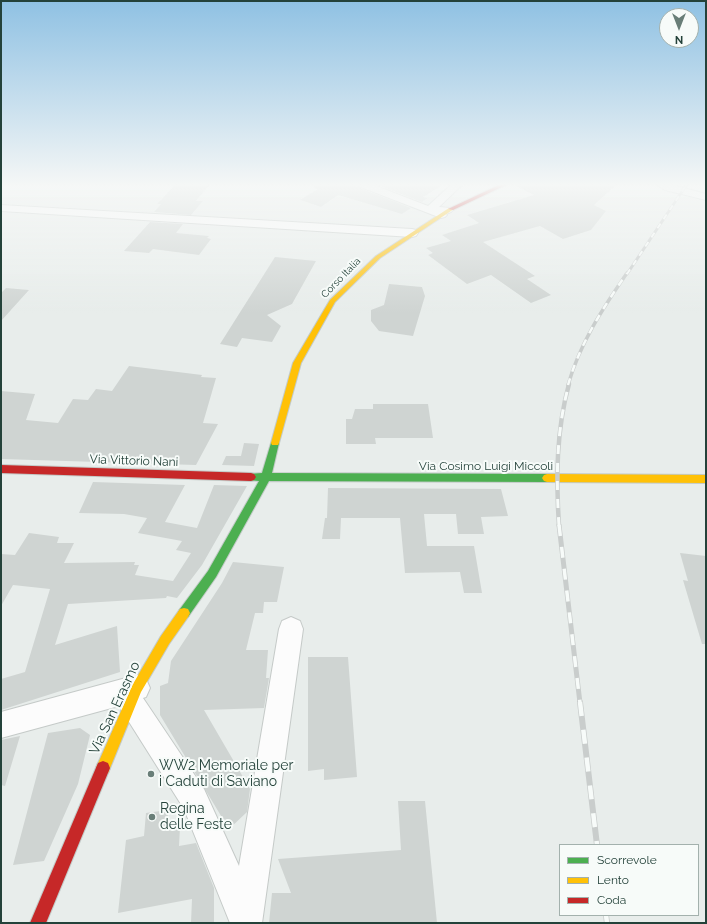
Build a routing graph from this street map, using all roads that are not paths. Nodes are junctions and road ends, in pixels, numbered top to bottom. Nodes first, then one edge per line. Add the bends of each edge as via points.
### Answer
1 (315, 227) edge
2 (421, 227) edge
3 (412, 233) junction
4 (1, 469) edge
5 (266, 477) junction
6 (706, 479) edge
7 (290, 629) dead end
8 (133, 695) junction
9 (1, 725) edge
10 (246, 922) edge
11 (38, 923) edge

1 - 3 street
2 - 3 main road, Corso Italia
3 - 5 main road, Corso Italia via 378,257 332,301 297,363
4 - 5 main road, Via Vittorio Nani
5 - 6 main road, Via Cosimo Luigi Miccoli
5 - 8 main road, Via San Erasmo via 212,574 165,640
7 - 10 street
8 - 9 street
8 - 10 street via 194,799
8 - 11 main road, Via San Erasmo

